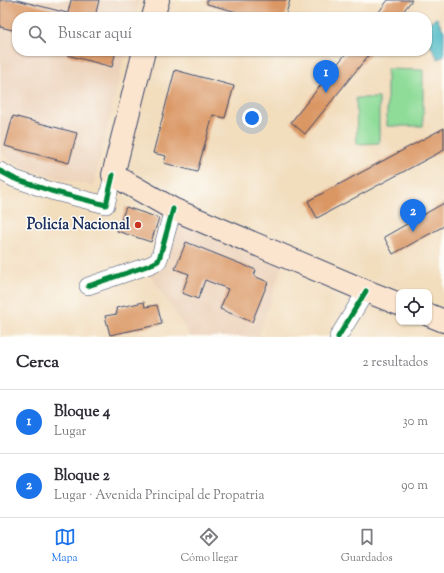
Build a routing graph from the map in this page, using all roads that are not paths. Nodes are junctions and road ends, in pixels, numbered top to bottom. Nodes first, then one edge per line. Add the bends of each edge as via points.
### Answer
1 (158, 0) edge
2 (154, 12) edge
3 (143, 56) edge
4 (0, 170) edge
5 (113, 175) junction
6 (173, 209) junction
7 (88, 286) dead end
8 (366, 291) junction
9 (396, 303) edge
10 (432, 316) edge
11 (444, 321) edge
12 (338, 337) edge

1 - 2 main road
3 - 5 main road
4 - 5 street via 22,182 106,205
5 - 6 main road
6 - 7 street via 158,261
6 - 8 main road
8 - 9 main road
8 - 12 street
10 - 11 main road

